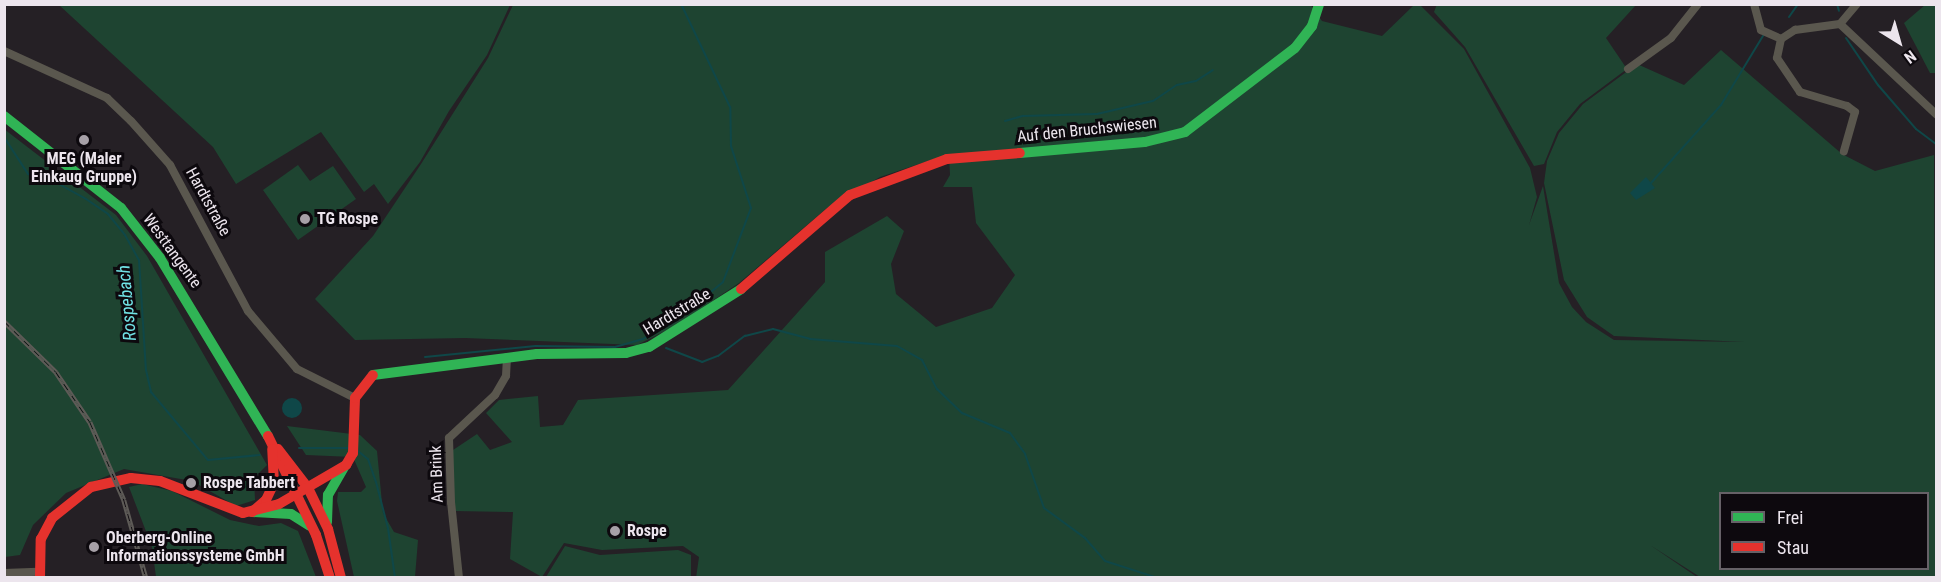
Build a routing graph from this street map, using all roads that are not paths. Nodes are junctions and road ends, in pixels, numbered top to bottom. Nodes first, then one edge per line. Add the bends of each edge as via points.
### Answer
1 (1319, 4) edge
2 (1698, 4) edge
3 (1754, 4) edge
4 (1857, 4) edge
5 (1840, 24) junction
6 (1781, 39) junction
7 (4, 51) edge
8 (1629, 69) dead end
9 (1936, 114) edge
10 (4, 116) edge
11 (1844, 151) dead end
12 (947, 159) joint
13 (507, 357) junction
14 (355, 398) junction
15 (272, 442) junction
16 (344, 467) junction
17 (308, 488) junction
18 (297, 494) junction
19 (252, 512) junction
20 (312, 528) junction
21 (328, 529) junction
22 (4, 573) edge
23 (39, 575) edge
24 (330, 578) edge
25 (341, 578) edge
26 (459, 578) edge

1 - 12 street, Auf den Bruchswiesen via 1312,26 1295,48 1185,132 1144,142
2 - 8 street via 1671,38
3 - 6 street via 1761,30
4 - 5 street
5 - 6 street via 1795,30
5 - 9 street
6 - 11 street via 1777,58 1800,92 1855,112
7 - 14 street, Hardtstraße via 107,98 131,121 170,165 248,311 297,369
10 - 15 street, Westtangente via 94,183 138,228 187,298
12 - 13 street, Hardtstraße via 850,195 750,282 649,347 626,353
13 - 14 street, Hardtstraße via 389,369 365,380
13 - 26 street, Am Brink via 506,376 495,395 449,438 449,482
14 - 16 street via 353,447
15 - 17 street, Westtangente via 300,472
15 - 18 street, Westtangente
15 - 19 street via 274,483 266,500
16 - 17 street
16 - 21 street via 328,495
17 - 18 street
17 - 21 street, Westtangente
18 - 19 street
18 - 20 street, Westtangente
19 - 20 street via 291,514
19 - 23 street via 227,510 160,481 109,481 69,501 52,518 41,539
20 - 24 street, Westtangente
21 - 25 street, Westtangente
22 - 23 street

